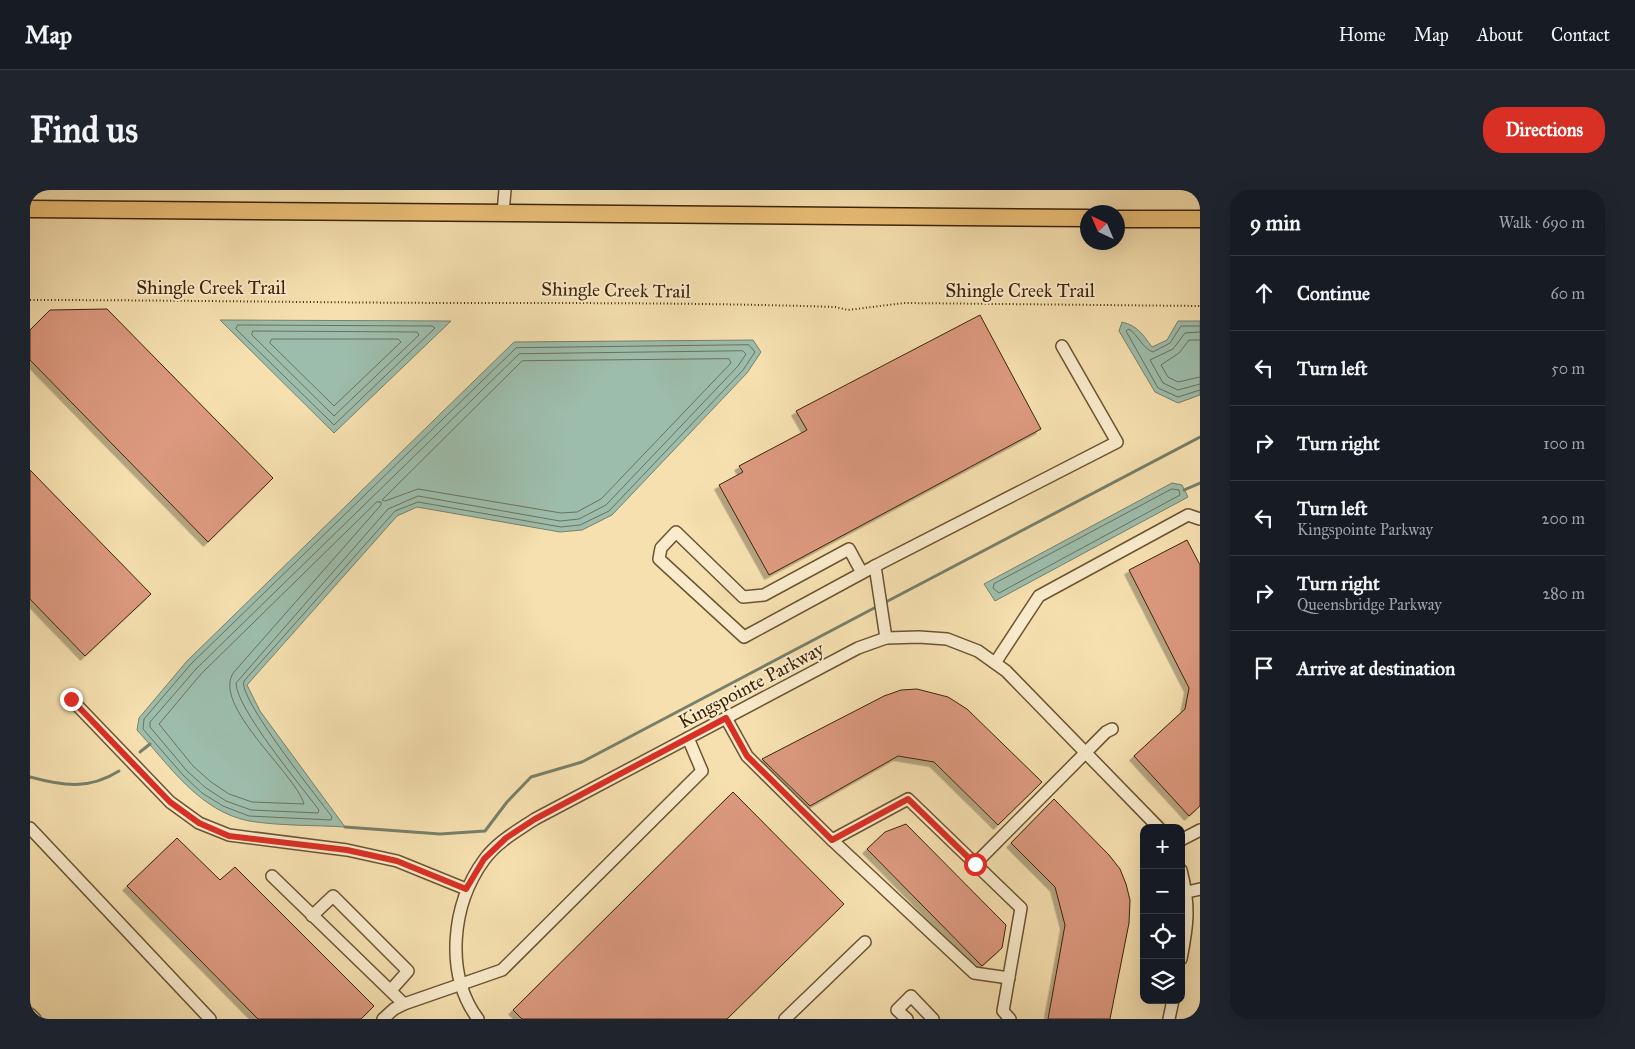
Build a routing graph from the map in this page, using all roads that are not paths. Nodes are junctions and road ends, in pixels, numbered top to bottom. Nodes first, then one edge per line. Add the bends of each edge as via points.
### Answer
1 (505, 190) edge
2 (30, 210) edge
3 (503, 214) junction
4 (1080, 218) edge
5 (1125, 219) edge
6 (1200, 219) edge
7 (1062, 346) dead end
8 (1200, 519) edge
9 (875, 566) junction
10 (862, 573) junction
11 (886, 638) junction
12 (995, 663) junction
13 (71, 699) dead end
14 (726, 718) junction
15 (1112, 729) dead end
16 (688, 738) junction
17 (1086, 752) junction
18 (1155, 824) edge
19 (30, 828) edge
20 (1200, 830) edge
21 (1185, 838) edge
22 (832, 840) junction
23 (975, 864) junction
24 (272, 876) dead end
25 (1185, 885) edge
26 (466, 889) junction
27 (1200, 889) edge
28 (1187, 892) junction
29 (312, 916) junction
30 (1185, 939) edge
31 (865, 942) dead end
32 (1009, 978) junction
33 (462, 984) junction
34 (391, 990) junction
35 (404, 1004) junction
36 (1172, 1004) edge
37 (30, 1014) edge
38 (35, 1019) edge
39 (210, 1019) edge
40 (383, 1019) edge
41 (478, 1019) edge
42 (785, 1019) edge
43 (907, 1019) edge
44 (933, 1019) edge
45 (1010, 1019) edge
46 (1169, 1019) edge

1 - 3 street
2 - 3 highway
3 - 4 highway
5 - 6 highway
7 - 9 street via 1117,442
8 - 12 street via 1188,515 1039,596
9 - 10 street
9 - 11 street
10 - 10 street via 744,637 658,559 661,548 676,532 743,597 764,595 850,549
11 - 12 street, Kingspointe Parkway via 948,639 978,651
11 - 14 street, Kingspointe Parkway via 858,648
12 - 17 street, Kingspointe Parkway
13 - 26 street via 170,802 199,823 229,836 347,850 397,861
14 - 16 street, Kingspointe Parkway
14 - 22 street via 747,756
15 - 17 street
16 - 26 street, Kingspointe Parkway via 535,819 506,838 484,859
16 - 33 street via 702,771 502,970
17 - 18 street, Kingspointe Parkway
17 - 23 street
19 - 39 street
20 - 21 street
22 - 23 street via 908,799
22 - 32 street via 974,973
23 - 32 street via 1021,908
24 - 29 street
25 - 28 street
26 - 33 street, Kingspointe Parkway via 456,940
27 - 28 street
28 - 30 street
29 - 34 street
29 - 34 street via 333,896 408,971
31 - 42 street
32 - 45 street via 1003,1011
33 - 35 street
33 - 41 street, Kingspointe Parkway
34 - 35 street
35 - 40 street
36 - 46 street
37 - 38 street
43 - 44 street via 897,1010 911,996

